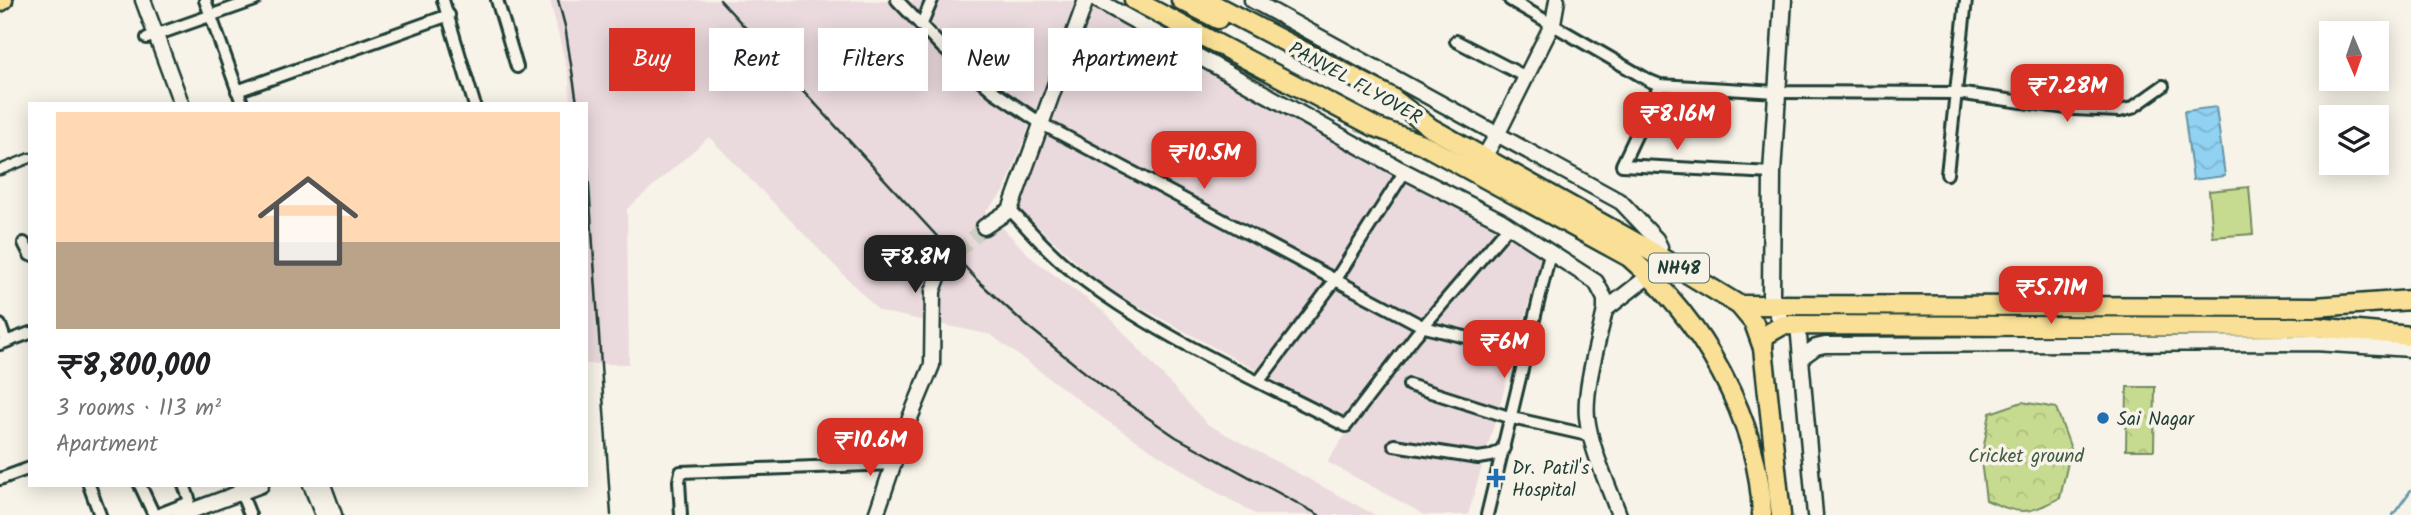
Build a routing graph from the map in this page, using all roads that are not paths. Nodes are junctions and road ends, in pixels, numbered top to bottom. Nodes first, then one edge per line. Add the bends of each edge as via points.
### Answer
1 (133, 0) edge
2 (143, 0) edge
3 (205, 0) edge
4 (255, 0) edge
5 (443, 0) edge
6 (497, 0) edge
7 (897, 0) edge
8 (932, 0) edge
9 (1086, 0) edge
10 (1097, 0) edge
11 (1134, 0) edge
12 (1157, 0) edge
13 (1181, 0) edge
14 (1205, 0) edge
15 (1252, 0) edge
16 (1510, 0) edge
17 (1557, 0) edge
18 (1783, 0) edge
19 (1966, 0) edge
20 (211, 15) junction
21 (449, 15) junction
22 (1552, 23) junction
23 (921, 26) junction
24 (151, 37) junction
25 (1456, 41) dead end
26 (517, 67) dead end
27 (1526, 77) junction
28 (1660, 85) junction
29 (2163, 86) dead end
30 (237, 91) junction
31 (1777, 92) junction
32 (1956, 93) junction
33 (176, 102) edge
34 (242, 102) edge
35 (470, 102) edge
36 (1384, 112) junction
37 (1042, 124) junction
38 (1431, 128) junction
39 (1498, 133) junction
40 (1422, 144) junction
41 (28, 159) edge
42 (1479, 165) junction
43 (0, 170) edge
44 (1405, 171) junction
45 (1772, 173) junction
46 (1947, 174) dead end
47 (1010, 210) junction
48 (1509, 226) junction
49 (984, 227) tunnel mouth
50 (24, 243) dead end
51 (28, 251) edge
52 (1550, 253) junction
53 (1656, 254) junction
54 (942, 267) tunnel mouth
55 (1650, 275) junction
56 (1336, 279) junction
57 (2411, 300) edge
58 (1739, 305) junction
59 (1773, 305) junction
60 (1605, 310) junction
61 (0, 325) edge
62 (1791, 325) junction
63 (1424, 327) junction
64 (28, 335) edge
65 (2411, 336) edge
66 (3, 343) edge
67 (1763, 348) junction
68 (2411, 349) edge
69 (1527, 352) junction
70 (1802, 357) junction
71 (1259, 381) junction
72 (1409, 385) dead end
73 (1511, 418) junction
74 (1592, 436) junction
75 (1394, 444) dead end
76 (1504, 449) junction
77 (896, 458) junction
78 (28, 469) edge
79 (0, 479) edge
80 (92, 487) edge
81 (141, 487) edge
82 (185, 487) edge
83 (313, 487) edge
84 (324, 487) edge
85 (240, 488) edge
86 (1762, 513) edge
87 (1781, 513) edge
88 (100, 515) edge
89 (155, 515) edge
90 (180, 515) edge
91 (250, 515) edge
92 (323, 515) edge
93 (334, 515) edge
94 (681, 515) edge
95 (876, 515) edge
96 (1487, 515) edge
97 (1619, 515) edge
98 (1815, 515) edge

1 - 24 street
2 - 24 street
3 - 20 street
4 - 20 street
5 - 21 street
6 - 26 street
7 - 23 street
8 - 23 street
9 - 37 street
10 - 44 street
11 - 40 main road via 1376,127
12 - 36 main road, PANVEL FLYOVER / NH48
13 - 36 main road, PANVEL FLYOVER / NH48
14 - 38 main road via 1391,97
15 - 39 street
16 - 22 street
17 - 22 street
18 - 31 main road
19 - 32 street
20 - 24 street
20 - 30 street
21 - 30 street
21 - 35 street
22 - 27 street
22 - 28 street
23 - 37 street via 993,91
24 - 33 street
25 - 27 street
27 - 39 street
28 - 31 street
28 - 45 street via 1622,165
29 - 32 street via 2120,111
30 - 34 street
31 - 32 street
31 - 45 main road
32 - 46 street
36 - 38 main road, PANVEL FLYOVER / NH48
36 - 40 main road, PANVEL FLYOVER / NH48
37 - 47 street
37 - 56 street
38 - 42 main road, NH48
39 - 42 street
39 - 53 street via 1621,202 1656,239 1660,247
40 - 42 main road, NH48
41 - 43 street
42 - 53 main road, NH48
42 - 55 main road, NH48 via 1629,257
44 - 48 street
44 - 56 street
45 - 59 main road
47 - 49 street
47 - 71 street via 1068,268 1104,296
48 - 52 street
48 - 63 street
50 - 51 street
52 - 60 street via 1595,282 1605,299
52 - 69 street
53 - 58 main road, NH48
54 - 77 street via 933,291 932,365
55 - 60 street
55 - 86 main road, NH48 via 1679,308 1720,370 1750,444
56 - 63 street
56 - 71 street
57 - 59 main road via 2315,307
58 - 59 main road
58 - 67 main road, NH48 via 1754,323
59 - 62 main road
60 - 74 street via 1587,415
61 - 66 street
62 - 65 main road via 2315,327
62 - 67 main road via 1764,336
62 - 70 street
63 - 69 street
63 - 71 street via 1346,426
64 - 66 street
67 - 87 main road, NH48
68 - 70 street via 2315,343 1825,345
69 - 73 street
70 - 98 street
72 - 73 street
73 - 74 street
73 - 76 street
74 - 97 street
75 - 76 street via 1478,458
76 - 96 street
77 - 94 street via 681,472
77 - 95 street
78 - 79 street
80 - 88 street
81 - 89 street
82 - 89 street via 188,503
83 - 92 street
84 - 93 street
85 - 90 street
85 - 91 street

